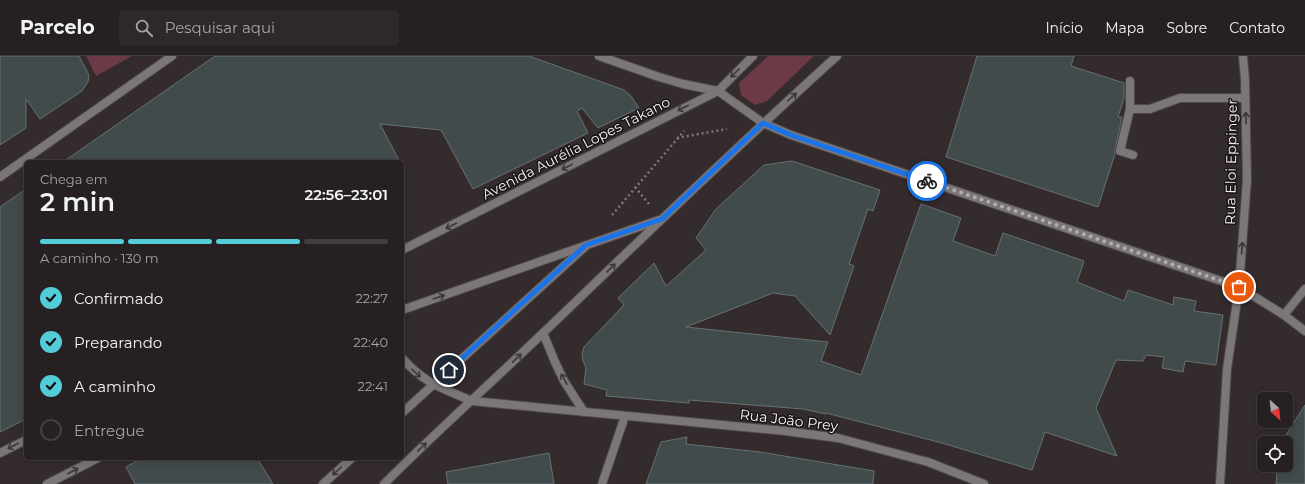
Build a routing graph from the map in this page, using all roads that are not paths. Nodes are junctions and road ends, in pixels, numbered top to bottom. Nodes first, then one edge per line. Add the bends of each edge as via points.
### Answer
1 (172, 56) edge
2 (599, 56) edge
3 (753, 56) edge
4 (837, 56) edge
5 (1243, 56) edge
6 (1130, 81) dead end
7 (718, 91) junction
8 (1245, 98) junction
9 (1130, 109) junction
10 (763, 123) junction
11 (1133, 155) dead end
12 (24, 160) edge
13 (24, 160) edge
14 (0, 177) edge
15 (662, 219) junction
16 (586, 245) junction
17 (404, 249) edge
18 (1239, 287) junction
19 (1305, 289) edge
20 (404, 309) edge
21 (1284, 315) junction
22 (1305, 331) edge
23 (543, 333) junction
24 (404, 360) edge
25 (433, 385) junction
26 (472, 401) junction
27 (404, 410) edge
28 (584, 412) junction
29 (625, 416) junction
30 (24, 441) edge
31 (0, 453) edge
32 (94, 460) edge
33 (350, 460) edge
34 (978, 483) edge
35 (47, 484) edge
36 (323, 484) edge
37 (384, 484) edge
38 (602, 484) edge
39 (1220, 484) edge

1 - 12 street
2 - 7 street via 659,77
3 -> 7 street, Avenida Aurélia Lopes Takano
10 -> 4 street
5 - 8 street, Rua Eloi Eppinger
6 - 9 street
7 - 10 street
7 -> 17 street, Avenida Aurélia Lopes Takano
8 - 9 street via 1180,98 1150,109
18 -> 8 street, Rua Eloi Eppinger via 1247,180
9 - 11 street via 1120,151
10 - 15 street
10 - 18 street via 791,135
13 - 14 street
15 - 16 street
23 -> 15 street
20 -> 16 street
16 - 25 street
18 - 21 street
18 - 39 street, Rua Eloi Eppinger via 1227,369
19 - 21 street
21 - 22 street
26 -> 23 street
28 -> 23 street via 564,380
24 -> 25 street, Rua João Prey
25 - 26 street, Rua João Prey
25 - 27 street
26 - 28 street, Rua João Prey
37 -> 26 street
28 - 29 street, Rua João Prey
29 - 34 street, Rua João Prey via 838,438 928,462
29 - 38 street
30 -> 31 street
35 -> 32 street
33 -> 36 street

